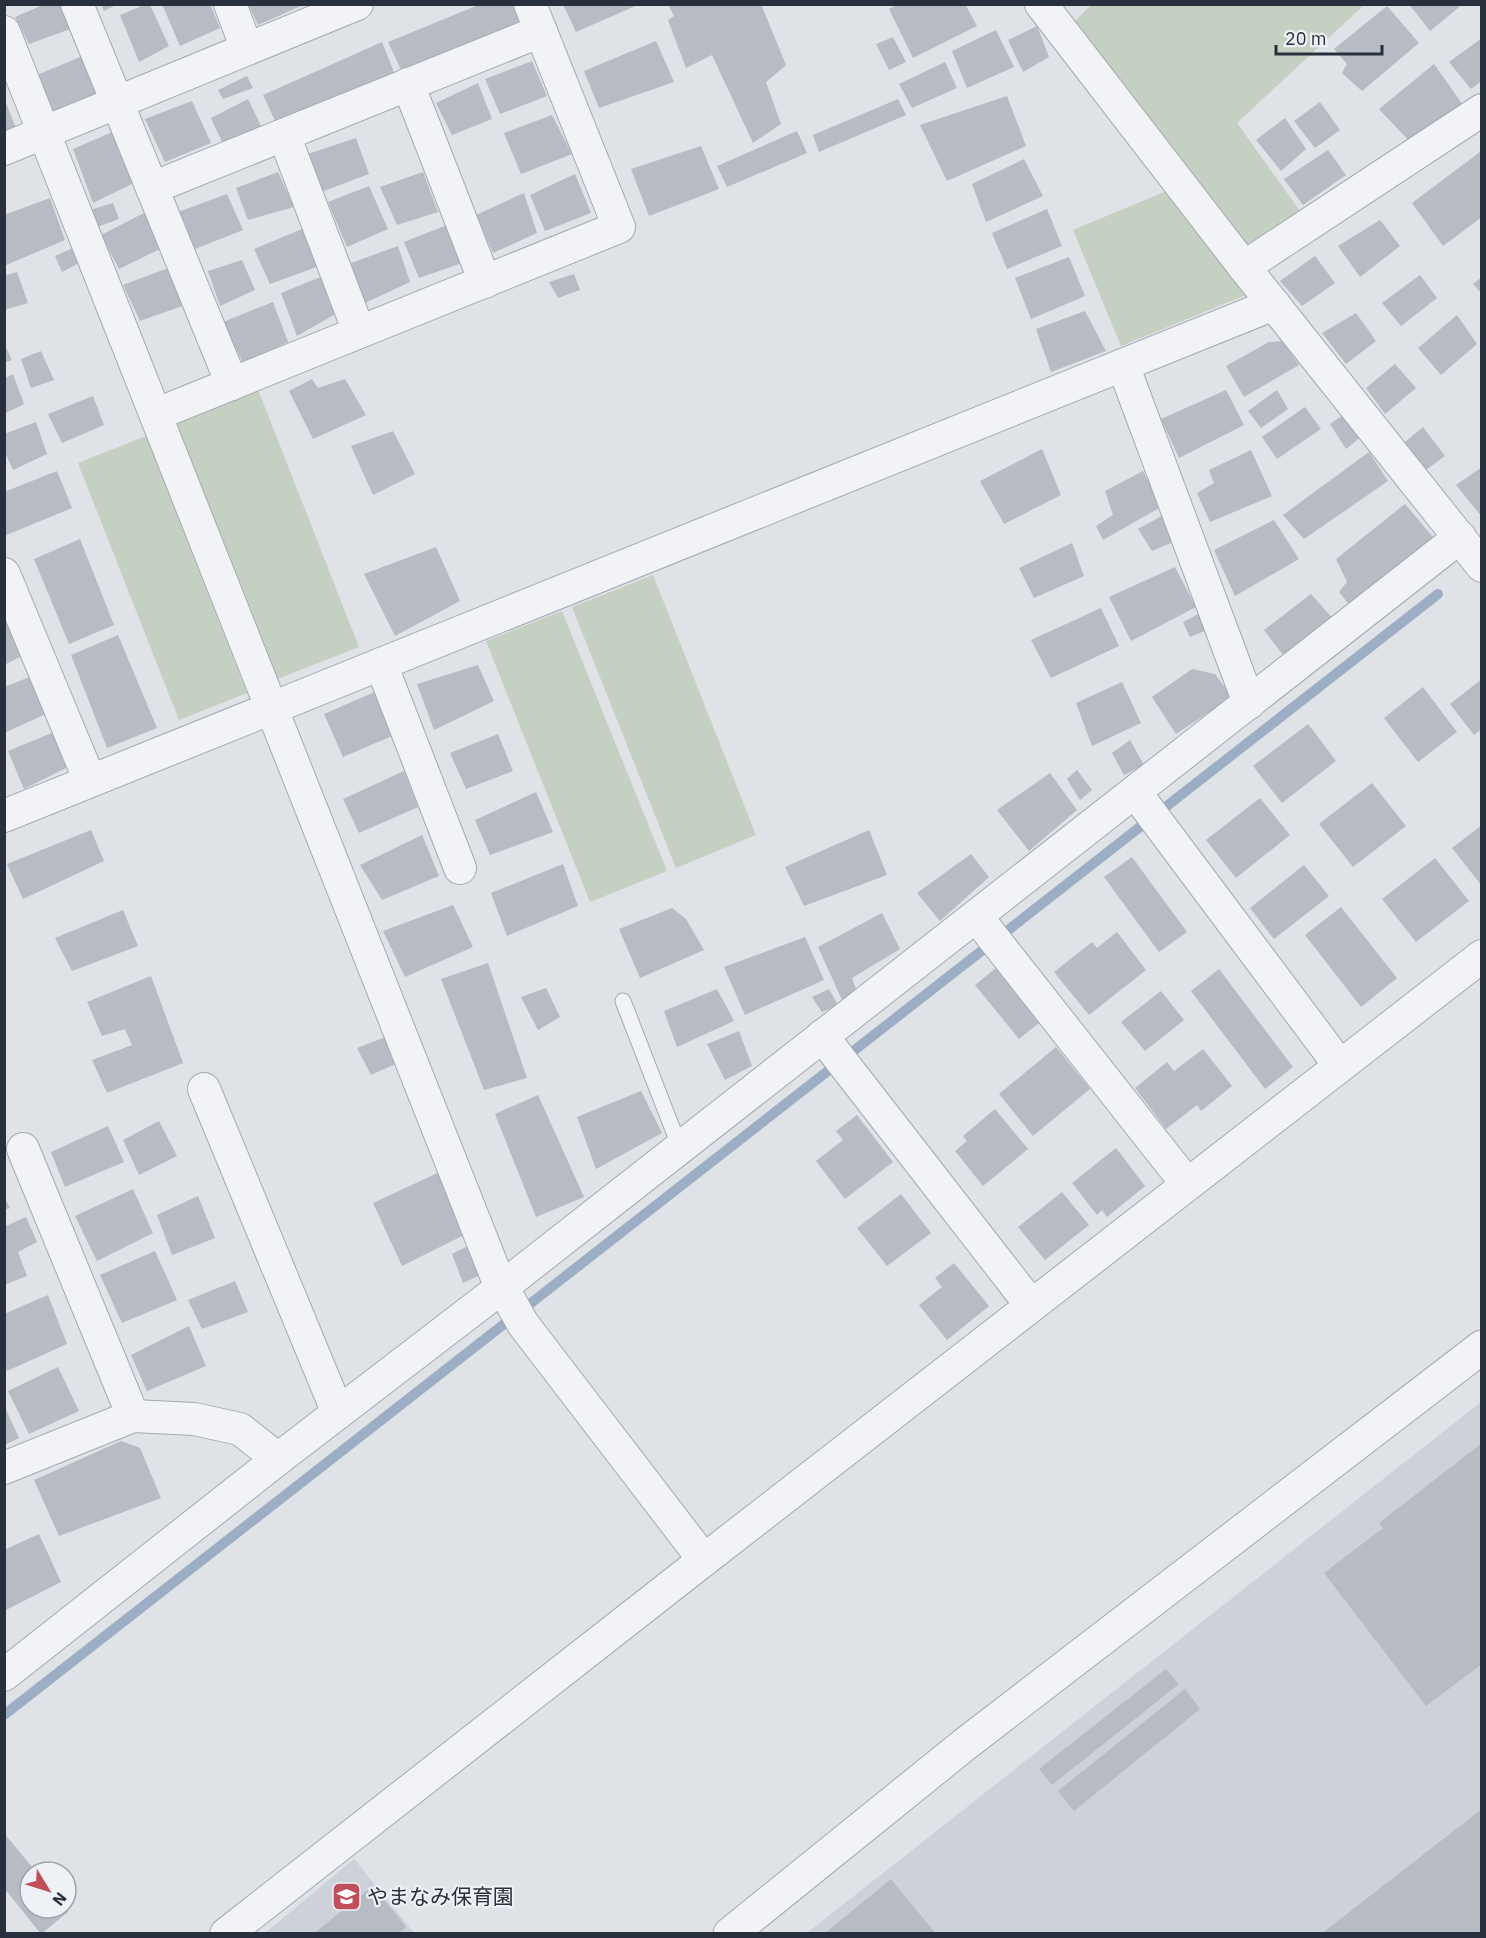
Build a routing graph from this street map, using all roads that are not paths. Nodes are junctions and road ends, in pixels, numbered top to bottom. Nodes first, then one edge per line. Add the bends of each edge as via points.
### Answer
1 (77, 4) edge
2 (230, 4) edge
3 (357, 4) edge
4 (1041, 4) edge
5 (536, 18) edge
6 (4, 32) edge
7 (247, 49) junction
8 (408, 84) junction
9 (117, 103) junction
10 (1482, 110) edge
11 (45, 132) junction
12 (284, 135) junction
13 (4, 149) edge
14 (152, 188) junction
15 (1245, 267) junction
16 (485, 282) junction
17 (1274, 304) junction
18 (359, 332) junction
19 (1123, 365) junction
20 (232, 384) junction
21 (157, 414) junction
22 (1474, 552) edge
23 (4, 574) edge
24 (381, 664) junction
25 (1249, 703) junction
26 (273, 708) junction
27 (90, 781) junction
28 (1149, 810) junction
29 (4, 816) edge
30 (460, 868) dead end
31 (991, 935) junction
32 (1482, 956) edge
33 (623, 1001) dead end
34 (835, 1053) junction
35 (1340, 1066) junction
36 (204, 1089) dead end
37 (680, 1148) junction
38 (23, 1149) dead end
39 (1187, 1184) junction
40 (511, 1304) junction
41 (1031, 1305) junction
42 (1482, 1347) edge
43 (338, 1413) junction
44 (133, 1416) junction
45 (278, 1458) junction
46 (4, 1468) edge
47 (704, 1560) junction
48 (4, 1675) edge
49 (226, 1934) edge
50 (730, 1934) edge

1 - 9 street
2 - 7 street
3 - 7 street
4 - 15 street
5 - 8 street
5 - 16 street via 619,227
6 - 11 street
7 - 9 street
8 - 12 street
8 - 16 street
9 - 11 street
9 - 14 street
10 - 15 street
11 - 13 street
11 - 21 street
12 - 14 street
12 - 18 street
14 - 20 street
15 - 17 street
16 - 18 street
17 - 19 street
17 - 22 street
18 - 20 street
19 - 24 street
19 - 25 street
20 - 21 street
21 - 26 street
22 - 25 street
23 - 27 street
24 - 26 street
24 - 30 street
25 - 28 street
26 - 27 street
26 - 40 street
27 - 29 street
28 - 31 street
28 - 35 street
31 - 34 street
31 - 39 street
32 - 35 street
33 - 37 lane
34 - 37 street
34 - 41 street
35 - 39 street
36 - 43 street
37 - 40 street
38 - 44 street
39 - 41 street
40 - 43 street
40 - 47 street
41 - 47 street
42 - 50 street via 964,1745
43 - 45 street
44 - 45 street via 194,1419 240,1430
44 - 46 street
45 - 48 street
47 - 49 street

